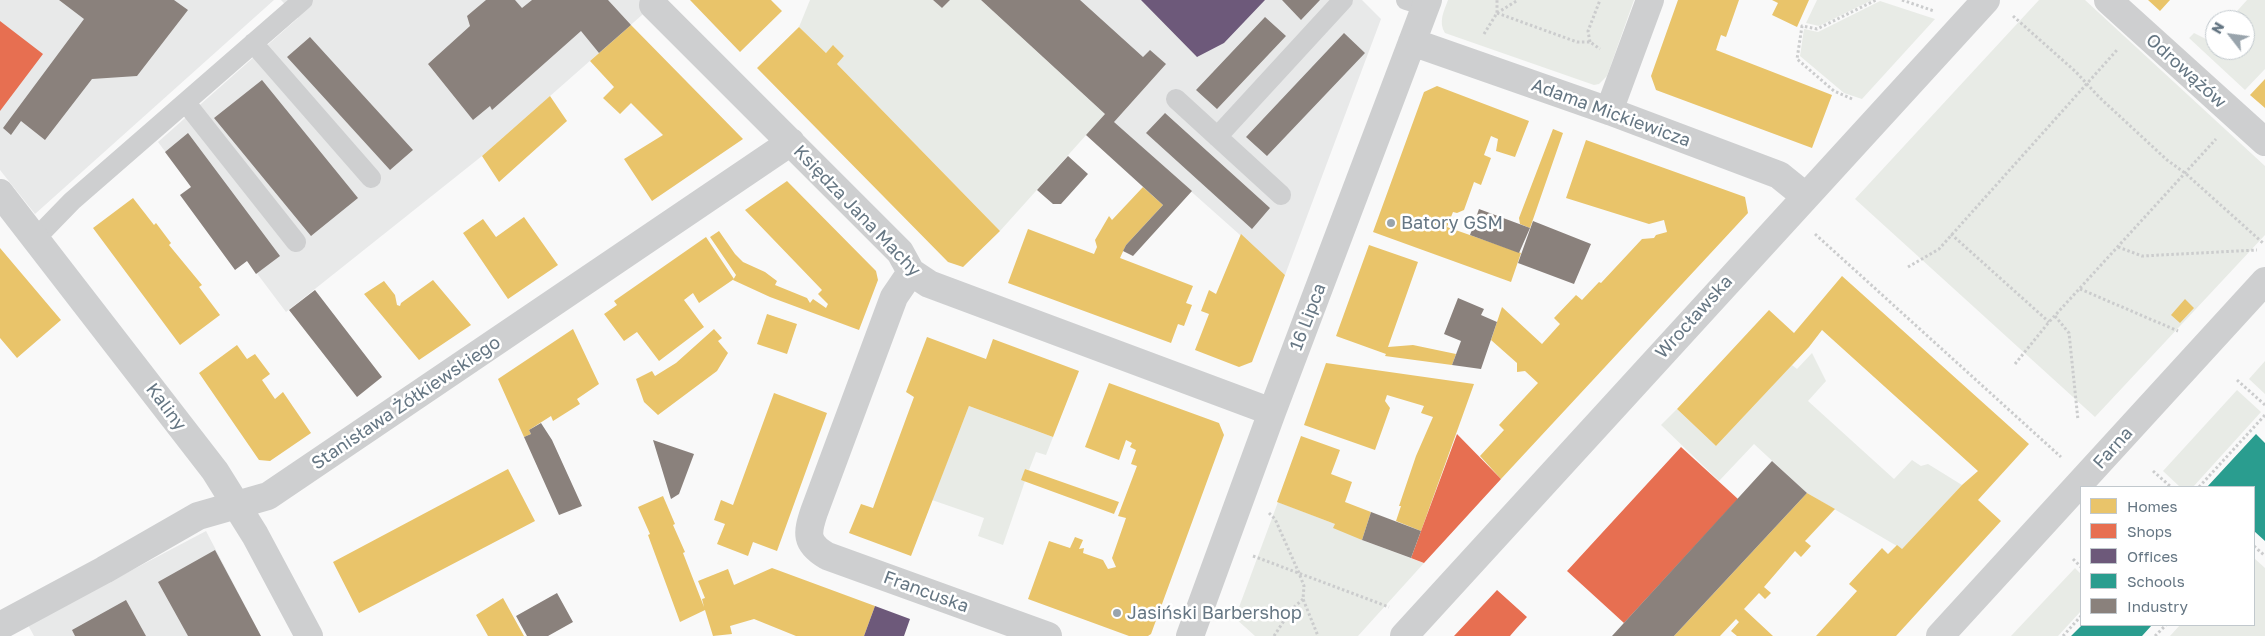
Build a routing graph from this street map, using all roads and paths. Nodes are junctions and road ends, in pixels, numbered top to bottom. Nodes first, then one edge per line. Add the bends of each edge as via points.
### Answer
1 (303, 0) edge
2 (1343, 0) edge
3 (1497, 0) edge
4 (1518, 0) edge
5 (1600, 0) edge
6 (1650, 0) edge
7 (1876, 0) edge
8 (1902, 0) edge
9 (1986, 0) edge
10 (2108, 0) edge
11 (651, 2) edge
12 (1420, 2) edge
13 (1937, 12) dead end
14 (1497, 14) junction
15 (2013, 16) dead end
16 (1480, 41) dead end
17 (1412, 42) junction
18 (1590, 42) junction
19 (253, 43) junction
20 (2121, 45) dead end
21 (1605, 53) dead end
22 (2086, 83) junction
23 (1176, 100) dead end
24 (1857, 101) dead end
25 (186, 103) junction
26 (1609, 111) junction
27 (2219, 136) dead end
28 (1217, 138) junction
29 (791, 142) junction
30 (2265, 142) edge
31 (2185, 173) junction
32 (371, 178) dead end
33 (0, 193) edge
34 (1281, 195) dead end
35 (1805, 196) junction
36 (1815, 234) dead end
37 (1951, 234) junction
38 (36, 238) junction
39 (296, 242) dead end
40 (2263, 243) dead end
41 (2118, 247) junction
42 (2256, 250) dead end
43 (1908, 267) dead end
44 (911, 272) junction
45 (2265, 281) edge
46 (2080, 289) junction
47 (2055, 316) junction
48 (2049, 322) junction
49 (2181, 332) dead end
50 (2015, 364) dead end
51 (2237, 380) dead end
52 (2265, 405) edge
53 (1272, 412) junction
54 (2265, 415) edge
55 (2078, 420) dead end
56 (2064, 460) dead end
57 (2153, 471) dead end
58 (2080, 486) edge
59 (2080, 486) edge
60 (2170, 486) edge
61 (2200, 486) edge
62 (236, 504) junction
63 (1266, 510) dead end
64 (2255, 547) edge
65 (1249, 555) dead end
66 (2265, 556) edge
67 (2073, 559) dead end
68 (2080, 566) edge
69 (1299, 573) junction
70 (1303, 599) junction
71 (1395, 610) dead end
72 (2080, 617) edge
73 (0, 626) edge
74 (2165, 626) edge
75 (1948, 633) edge
76 (309, 636) edge
77 (1048, 636) edge
78 (1190, 636) edge
79 (1274, 636) edge
80 (1318, 636) edge
81 (1404, 636) edge
82 (2063, 636) edge
83 (2155, 636) edge

1 - 19 lane
2 - 28 lane
3 - 14 path
4 - 14 path
5 - 18 path via 1588,30
6 - 26 street
7 - 24 path via 1817,29 1802,26 1797,59 1834,91
8 - 13 path
9 - 35 street, Wrocławska
10 - 30 street, Odrowążów
11 - 29 street, Księdza Jana Machy
12 - 17 street, 16 Lipca
14 - 16 path
14 - 18 path via 1577,42
15 - 22 path
17 - 26 street, Adama Mickiewicza
17 - 53 street, 16 Lipca
18 - 21 path
19 - 25 lane
19 - 32 lane
20 - 22 path
22 - 31 path
22 - 37 path
23 - 28 lane
25 - 38 lane via 72,201
25 - 39 lane
26 - 35 street, Adama Mickiewicza via 1780,175
27 - 31 path
28 - 34 lane
29 - 44 street, Księdza Jana Machy via 900,252
29 - 62 street, Stanisława Żółkiewskiego via 268,496
31 - 40 path
31 - 41 path
33 - 38 street, Kaliny
35 - 81 street, Wrocławska
36 - 56 path
37 - 43 path via 1939,249
37 - 48 path
38 - 62 street, Kaliny via 215,471
41 - 42 path via 2142,256
41 - 46 path
44 - 53 street, Księdza Jana Machy via 929,284
44 - 77 street, Francuska via 894,296 814,512 808,533 810,540 827,556
45 - 59 street, Farna
46 - 47 path
46 - 49 path
47 - 48 path
47 - 55 path via 2069,333
48 - 50 path
51 - 52 path
53 - 78 street, 16 Lipca
54 - 61 path
57 - 60 path
58 - 75 street, Farna
62 - 73 street, Stanisława Żółkiewskiego via 198,516
62 - 76 street, Kaliny
63 - 69 path via 1275,519
64 - 66 path
65 - 69 path
67 - 68 path
69 - 70 path via 1304,586
69 - 71 path
70 - 79 path via 1291,610
70 - 80 path
72 - 82 path
74 - 83 path

